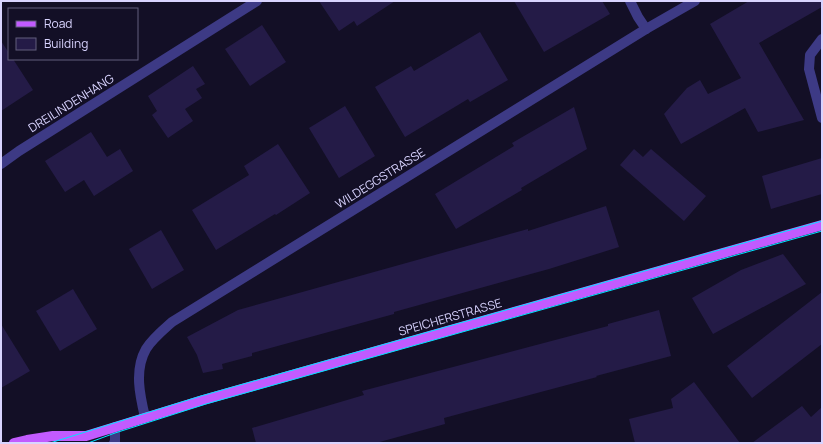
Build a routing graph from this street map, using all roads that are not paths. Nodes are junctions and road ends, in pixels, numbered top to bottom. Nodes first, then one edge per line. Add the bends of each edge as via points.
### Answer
1 (257, 1) edge
2 (630, 1) edge
3 (695, 1) edge
4 (646, 29) junction
5 (822, 39) edge
6 (822, 118) edge
7 (1, 164) edge
8 (822, 225) edge
9 (145, 417) junction
10 (114, 427) junction
11 (82, 440) edge
12 (14, 443) edge
13 (114, 443) edge

1 - 7 street, DREILINDENHANG
2 - 4 street
3 - 4 street, WILDEGGSTRASSE
4 - 9 street, WILDEGGSTRASSE via 172,322 146,349 141,362 139,382
5 - 6 street via 810,54 809,69
8 - 9 main road, SPEICHERSTRASSE
9 - 10 main road, SPEICHERSTRASSE
10 - 11 main road, SPEICHERSTRASSE
10 - 13 street
11 - 12 main road, SPEICHERSTRASSE via 53,436

